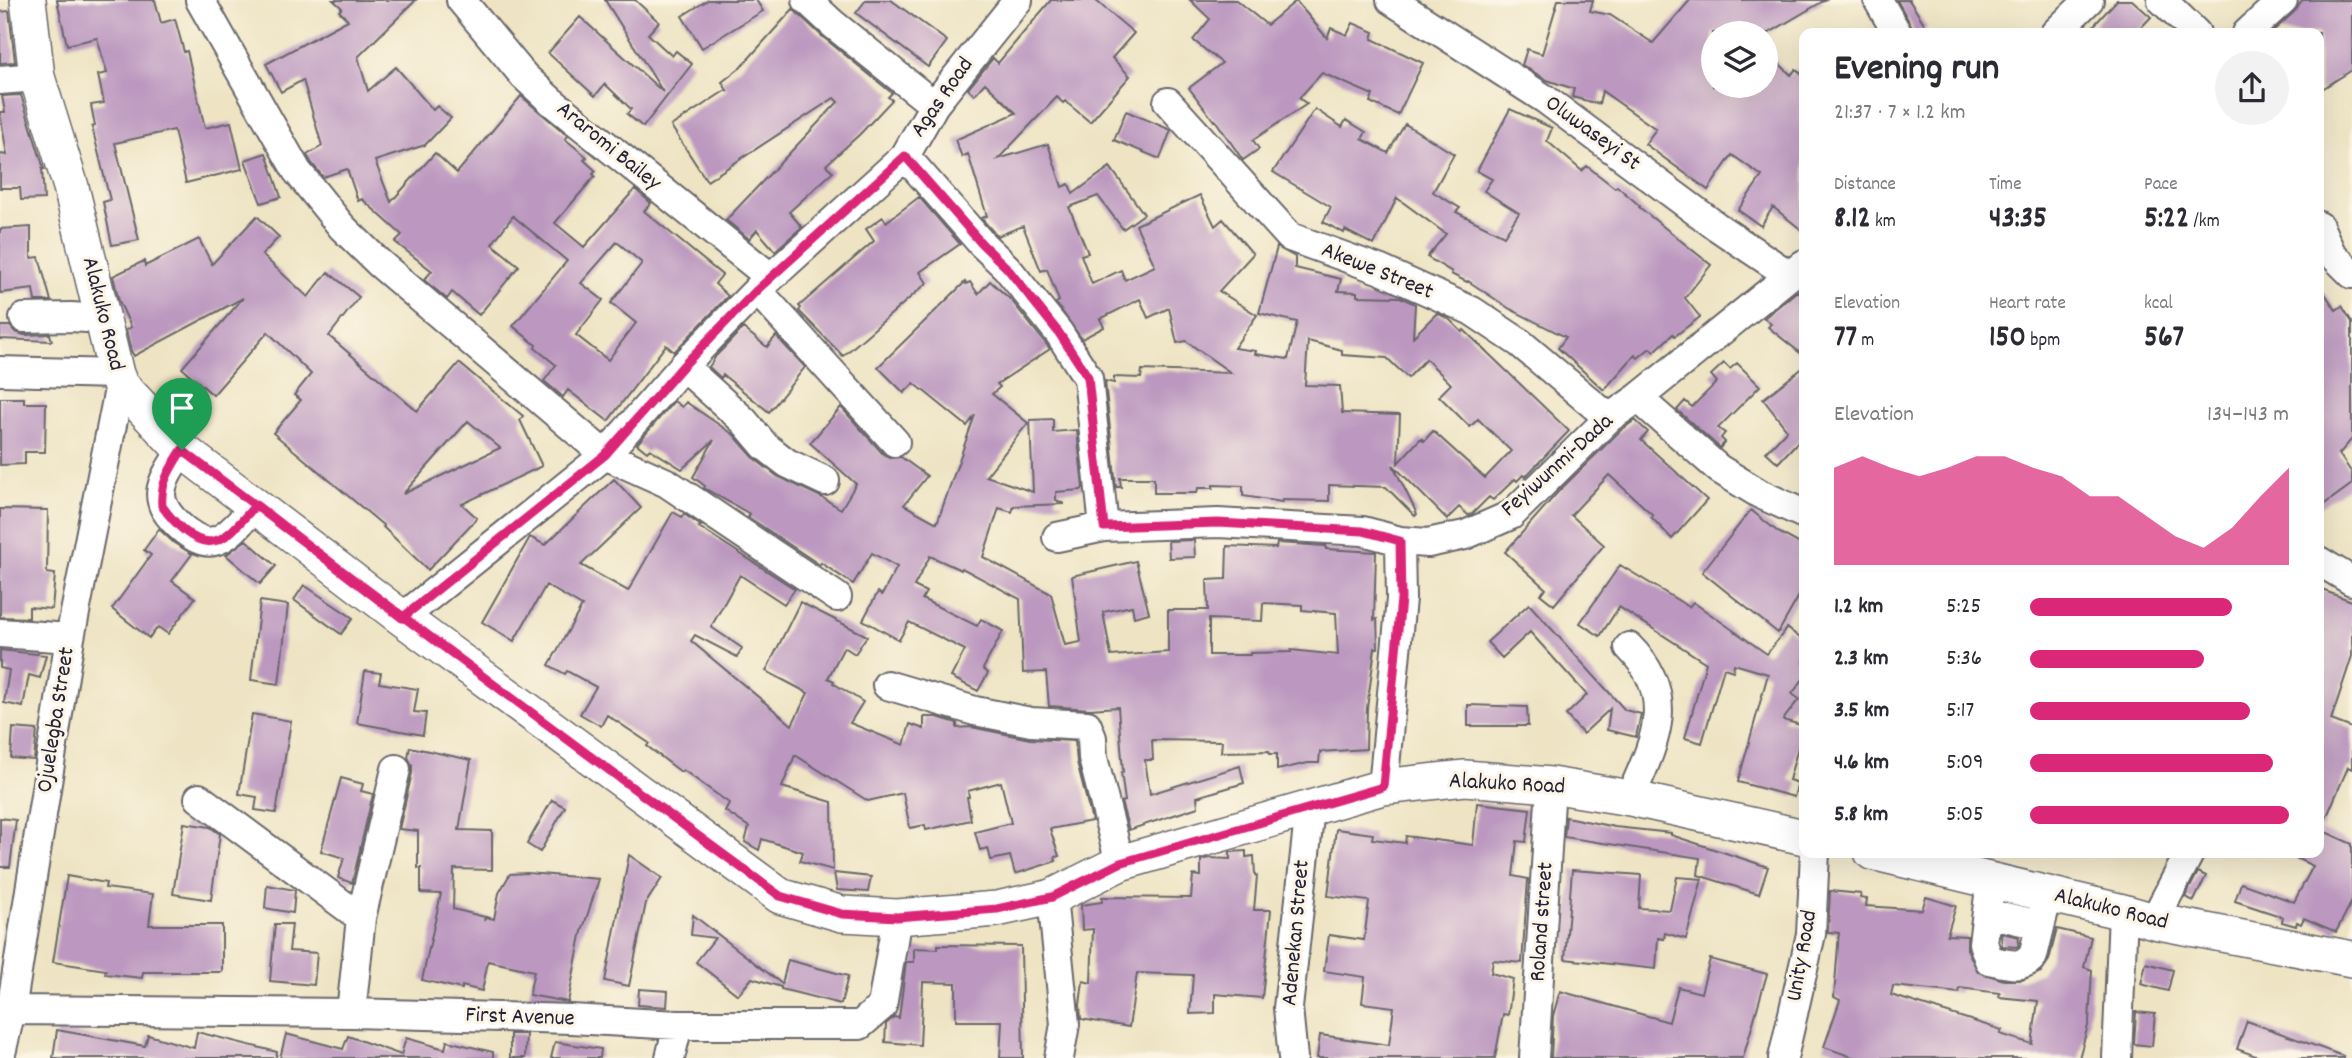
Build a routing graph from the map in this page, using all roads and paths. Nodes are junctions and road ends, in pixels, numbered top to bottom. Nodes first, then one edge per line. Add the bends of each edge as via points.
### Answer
1 (28, 0) edge
2 (201, 0) edge
3 (461, 0) edge
4 (807, 0) edge
5 (1018, 0) edge
6 (1391, 0) edge
7 (1878, 0) edge
8 (2090, 0) edge
9 (2162, 0) edge
10 (2283, 0) edge
11 (1894, 28) edge
12 (2061, 28) edge
13 (2191, 28) edge
14 (2252, 28) edge
15 (37, 77) junction
16 (0, 80) edge
17 (1168, 102) dead end
18 (934, 105) junction
19 (905, 156) junction
20 (2324, 236) edge
21 (1797, 270) edge
22 (2352, 274) edge
23 (763, 283) junction
24 (24, 318) dead end
25 (102, 319) junction
26 (683, 366) junction
27 (0, 371) edge
28 (118, 379) junction
29 (1638, 398) junction
30 (1609, 418) junction
31 (895, 442) dead end
32 (182, 450) junction
33 (605, 455) junction
34 (825, 481) dead end
35 (256, 505) junction
36 (1799, 512) edge
37 (1104, 527) junction
38 (1057, 537) dead end
39 (1400, 541) junction
40 (2324, 564) edge
41 (2352, 581) edge
42 (837, 597) dead end
43 (402, 618) junction
44 (0, 633) edge
45 (69, 638) junction
46 (1629, 648) dead end
47 (887, 685) dead end
48 (396, 769) dead end
49 (1551, 785) junction
50 (1383, 787) junction
51 (199, 798) dead end
52 (1630, 799) junction
53 (1310, 808) junction
54 (1799, 835) edge
55 (1815, 858) edge
56 (1888, 858) edge
57 (2185, 858) edge
58 (1120, 863) junction
59 (1052, 897) junction
60 (1989, 897) junction
61 (2044, 909) junction
62 (897, 917) junction
63 (2139, 917) junction
64 (361, 918) junction
65 (2352, 959) edge
66 (11, 1010) junction
67 (351, 1013) junction
68 (678, 1025) junction
69 (0, 1058) edge
70 (670, 1058) edge
71 (1059, 1058) edge
72 (1293, 1058) edge
73 (1534, 1058) edge
74 (1783, 1058) edge
75 (2117, 1058) edge

1 - 15 main road, Alakuko Road
2 - 33 street via 297,171 342,227
3 - 23 street, Araromi Bailey via 551,102
4 - 18 street
5 - 18 street, Agas Road
6 - 21 street, Oluwaseyi St via 1545,99 1716,226
7 - 11 street
8 - 12 street
9 - 13 street
10 - 14 street
15 - 16 street
15 - 25 main road, Alakuko Road via 71,187
17 - 30 street, Akewe Street via 1290,237 1381,270 1472,311 1520,343
18 - 19 street, Agas Road
19 - 23 street, Agas Road
19 - 37 street via 1007,268 1088,377
20 - 22 street via 2332,253
21 - 29 street, Feyiwunmi-Dada
23 - 26 street, Agas Road
23 - 31 street, Araromi Bailey
24 - 25 street
25 - 28 main road, Alakuko Road
26 - 33 street, Agas Road
26 - 34 street via 765,446 787,463
27 - 28 street
28 - 32 main road, Alakuko Road
28 - 45 street, Ojuelegba Street
29 - 30 street, Feyiwunmi-Dada
29 - 36 street via 1719,469
30 - 39 street, Feyiwunmi-Dada via 1511,515 1465,535 1428,543
32 - 35 main road, Alakuko Road
32 - 35 street via 161,493 162,506 185,531 200,540 214,541 228,534
33 - 42 street via 667,483
33 - 43 street, Agas Road
35 - 43 main road, Alakuko Road
37 - 38 street, Feyiwunmi-Dada
37 - 39 street, Feyiwunmi-Dada via 1218,523 1363,531
39 - 50 street via 1401,599
40 - 41 street
43 - 62 main road, Alakuko Road via 780,896 842,914
44 - 45 street
45 - 66 street, Ojuelegba Street
46 - 52 street via 1653,679 1660,719
47 - 58 street via 1031,722 1087,725
48 - 64 street
49 - 50 main road, Alakuko Road via 1465,778
49 - 52 main road, Alakuko Road
49 - 73 street, Roland street
50 - 53 main road, Alakuko Road
51 - 64 street
52 - 54 main road, Alakuko Road
53 - 58 main road, Alakuko Road
53 - 72 street, Adenekan Street via 1289,1009
55 - 74 street, Unity Road via 1811,934
56 - 60 main road, Alakuko Road
57 - 63 street
58 - 59 main road, Alakuko Road
59 - 62 main road, Alakuko Road via 997,909
59 - 71 street via 1065,1024
60 - 61 main road, Alakuko Road
60 - 61 street via 1983,943 1989,960 1998,962 2029,961
61 - 63 main road, Alakuko Road
62 - 68 street, First Avenue via 881,1006 860,1025
63 - 65 main road, Alakuko Road
63 - 75 street
64 - 67 street
66 - 67 street, First Avenue
66 - 69 street, Ojuelegba Street
67 - 68 street, First Avenue
68 - 70 street

